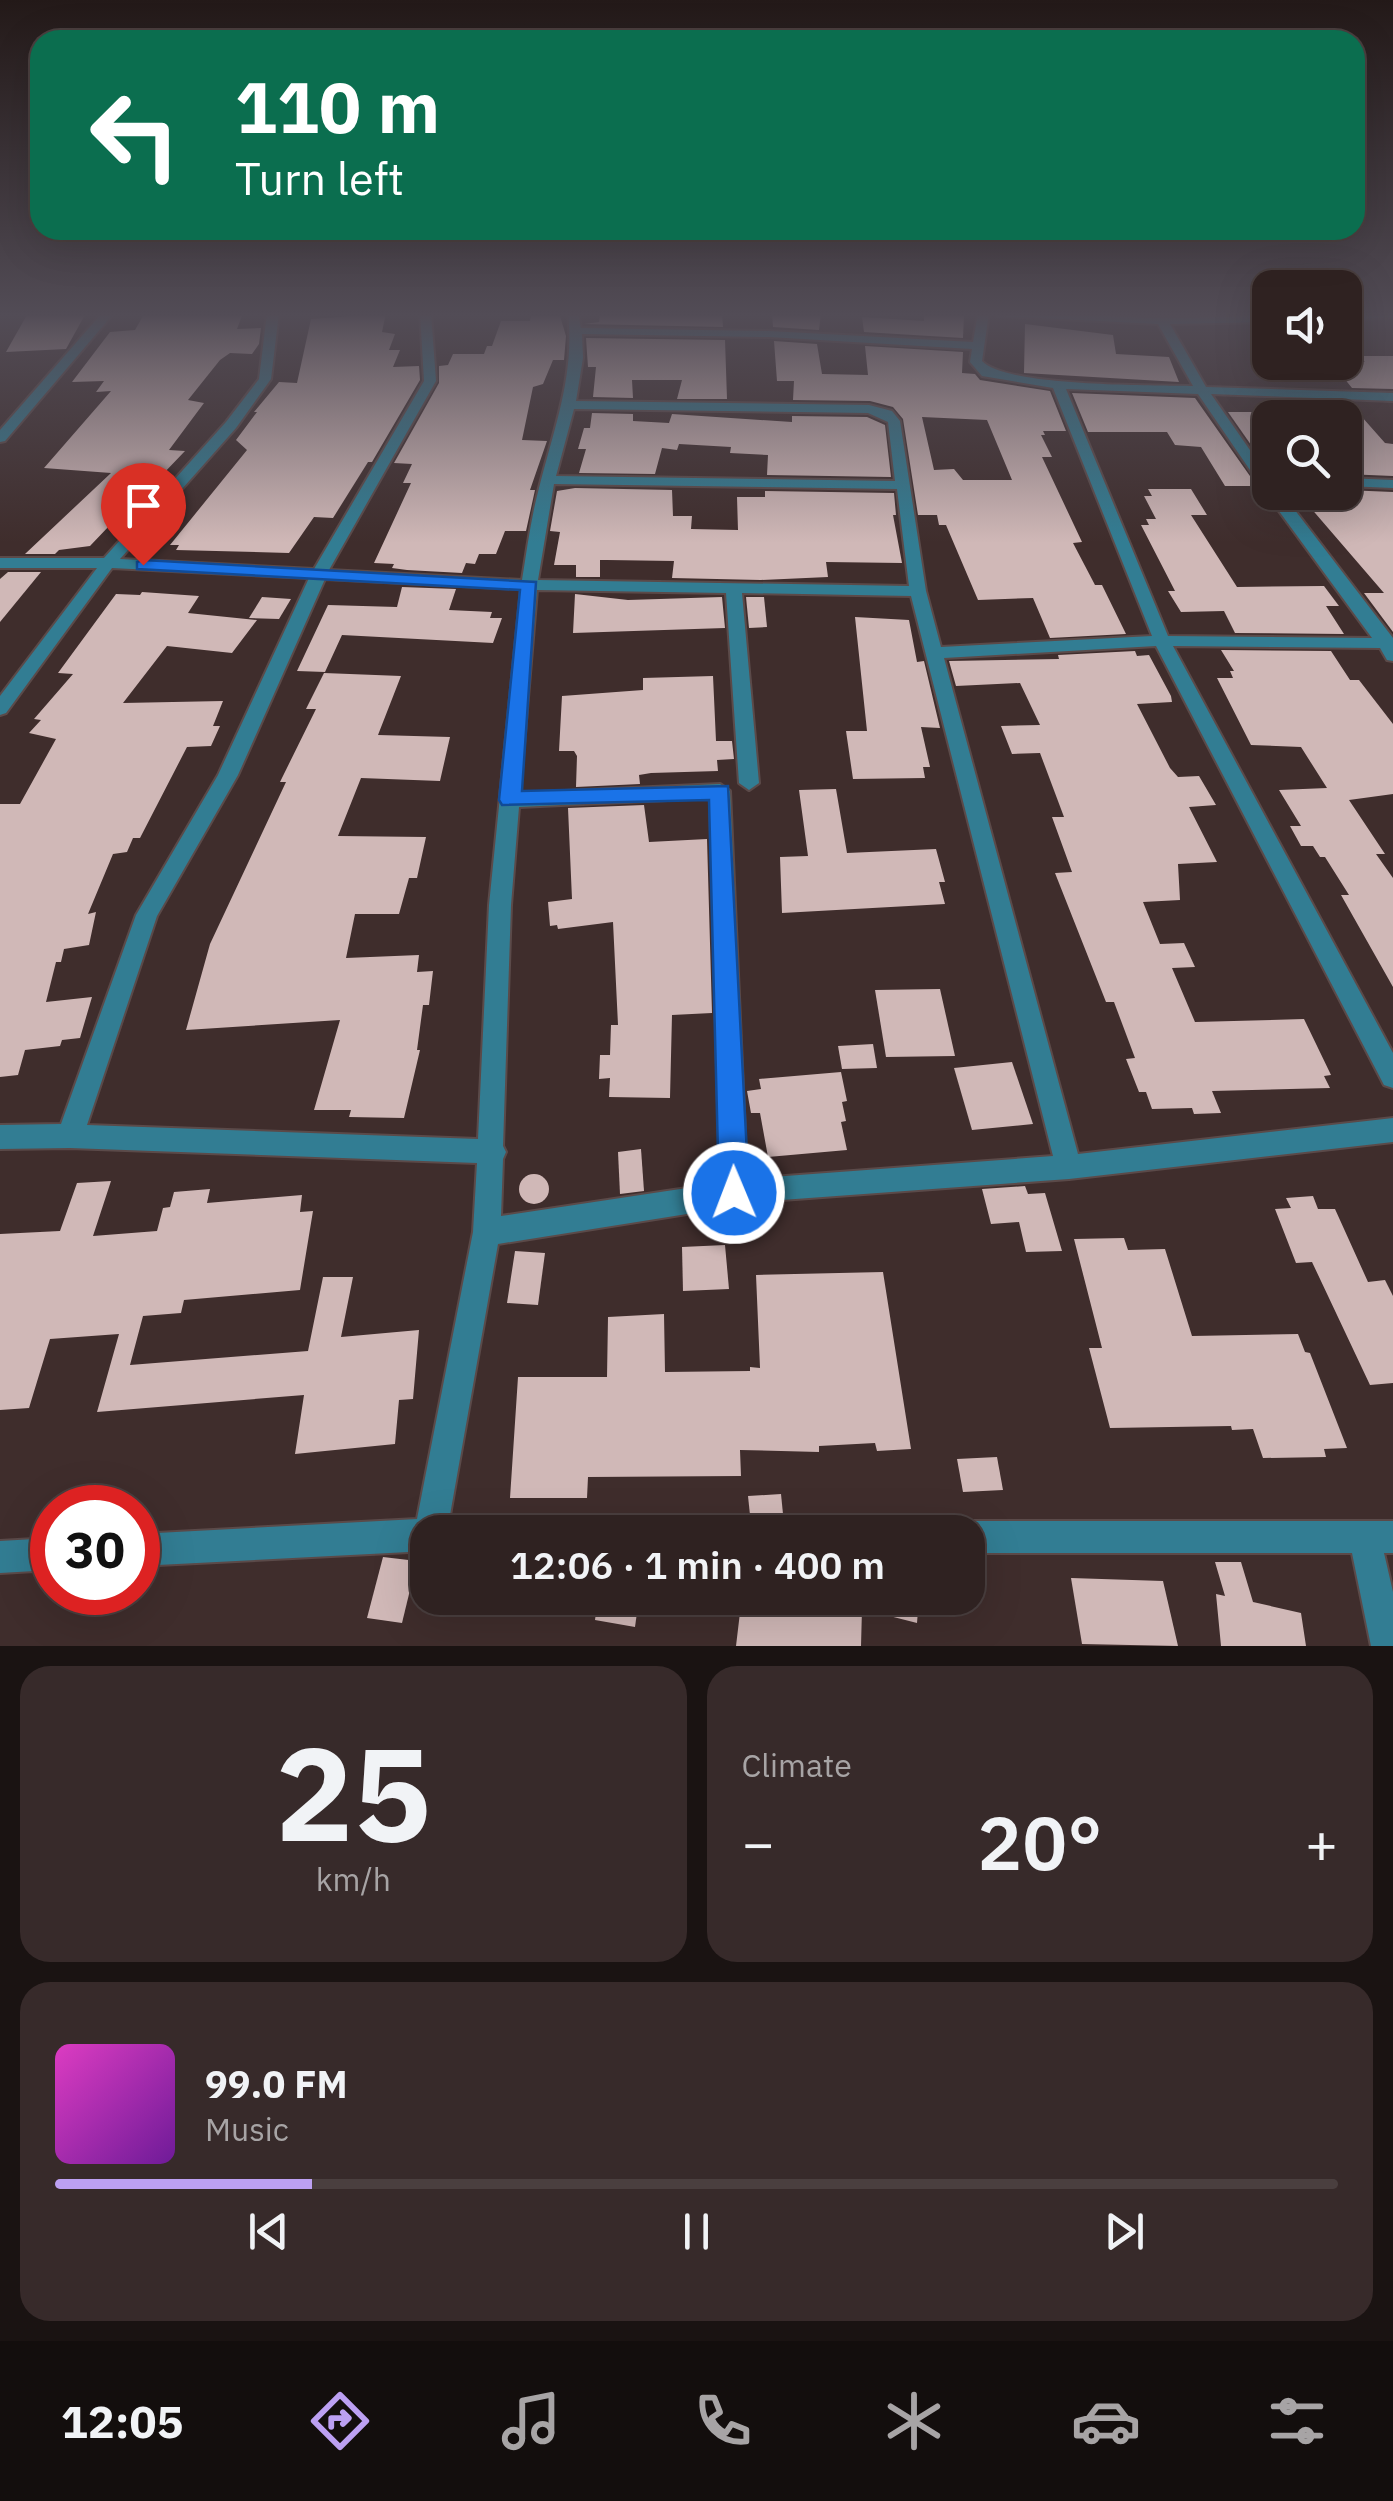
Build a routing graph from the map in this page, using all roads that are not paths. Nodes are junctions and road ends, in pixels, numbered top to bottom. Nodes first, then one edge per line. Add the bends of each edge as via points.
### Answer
1 (42, 390) edge
2 (257, 390) edge
3 (425, 390) edge
4 (571, 390) edge
5 (1060, 390) edge
6 (1157, 390) edge
7 (1202, 392) junction
8 (1393, 398) edge
9 (569, 406) junction
10 (0, 438) edge
11 (1252, 461) edge
12 (548, 480) junction
13 (1362, 483) edge
14 (1393, 484) edge
15 (902, 485) junction
16 (1288, 510) edge
17 (0, 562) edge
18 (108, 564) junction
19 (318, 574) junction
20 (529, 586) junction
21 (734, 588) junction
22 (918, 590) junction
23 (1162, 641) junction
24 (1390, 648) edge
25 (937, 653) junction
26 (0, 710) edge
27 (749, 783) dead end
28 (510, 800) junction
29 (1393, 1077) edge
30 (1393, 1130) edge
31 (70, 1136) junction
32 (0, 1137) edge
33 (492, 1152) junction
34 (1069, 1168) junction
35 (734, 1193) junction
36 (487, 1232) junction
37 (433, 1515) edge
38 (410, 1535) edge
39 (985, 1538) edge
40 (1379, 1538) edge
41 (160, 1549) edge
42 (30, 1555) edge
43 (0, 1557) edge
44 (1388, 1646) edge

1 - 10 street
2 - 18 street
3 - 19 street
4 - 9 street
5 - 23 street
6 - 7 street
7 - 8 street
7 - 11 street
9 - 12 street
9 - 15 street via 869,409 894,421
12 - 15 street
12 - 20 street
13 - 14 street
15 - 22 street
16 - 24 street
17 - 18 street
18 - 19 street
18 - 26 street
19 - 20 street
19 - 31 street via 228,775 147,915
20 - 21 street
20 - 28 street
21 - 22 street
21 - 27 street
22 - 25 street
23 - 24 street
23 - 25 street
23 - 29 street
25 - 34 street
28 - 33 street
28 - 35 street via 720,791
30 - 34 street
31 - 32 street
31 - 33 street
33 - 36 street
34 - 35 street
35 - 36 street
36 - 37 street
38 - 41 street
39 - 40 street
40 - 44 street
42 - 43 street

